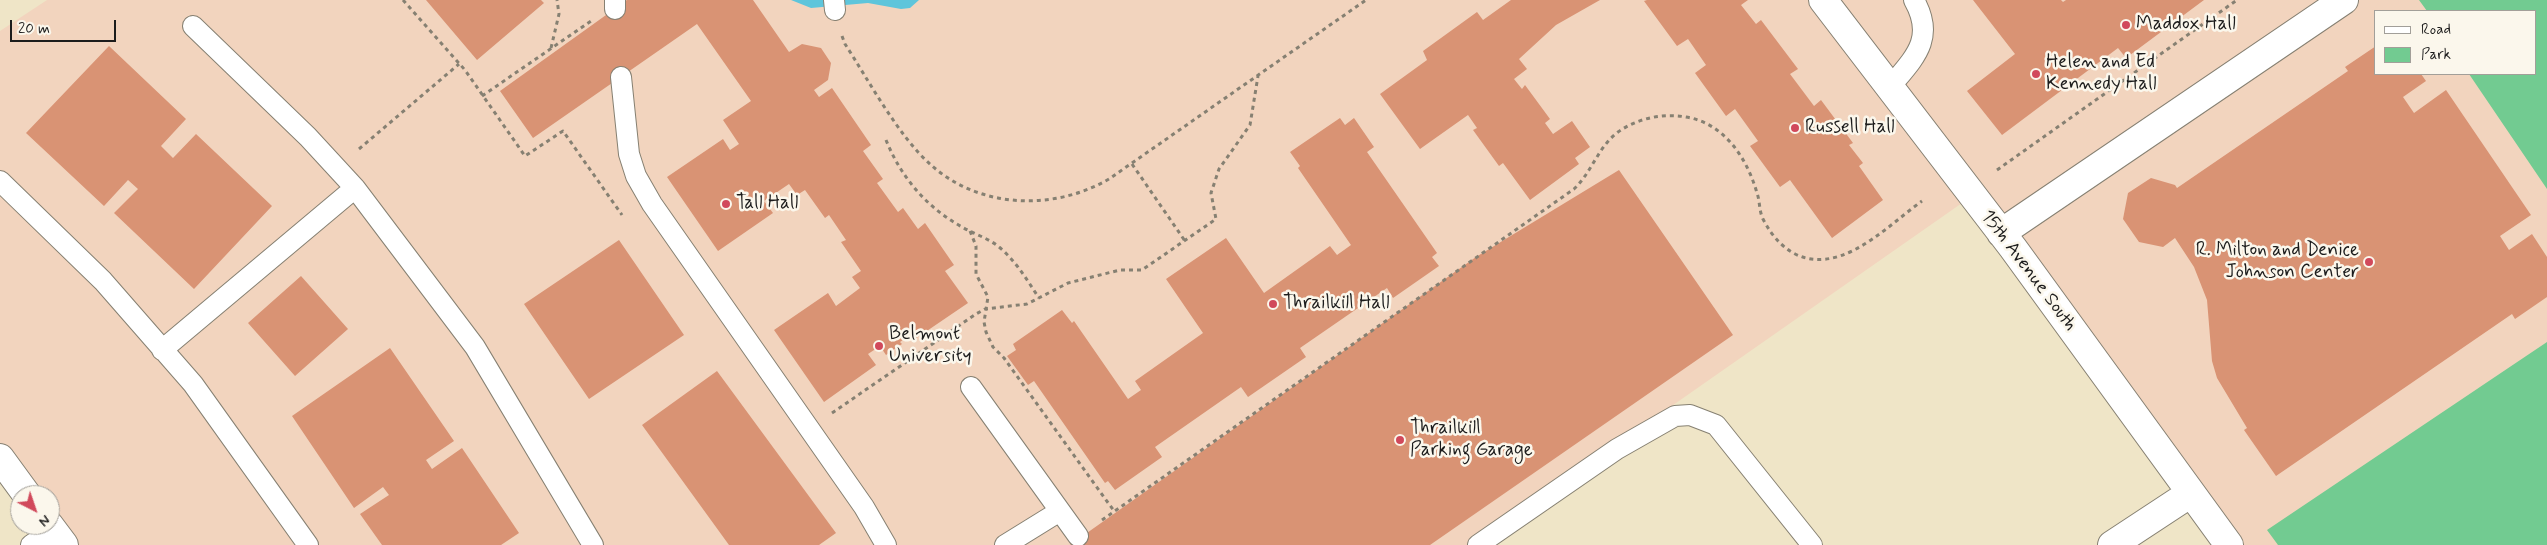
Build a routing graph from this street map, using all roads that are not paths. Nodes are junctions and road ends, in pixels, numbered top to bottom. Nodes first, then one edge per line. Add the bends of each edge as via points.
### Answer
1 (1823, 0) edge
2 (1914, 0) edge
3 (2344, 0) edge
4 (193, 26) dead end
5 (621, 77) dead end
6 (1890, 88) junction
7 (0, 181) edge
8 (355, 188) junction
9 (2002, 234) junction
10 (162, 350) junction
11 (971, 387) dead end
12 (0, 458) edge
13 (20, 485) edge
14 (2191, 493) junction
15 (1060, 511) junction
16 (1078, 536) road end
17 (308, 545) edge
18 (593, 545) edge
19 (886, 545) edge
20 (1005, 545) edge
21 (1478, 545) edge
22 (1812, 545) edge
23 (2112, 545) edge
24 (2229, 545) edge

1 - 6 street, 15th Avenue South
2 - 6 lane via 1924,23 1923,39 1919,52
3 - 9 street
4 - 8 lane via 308,137
5 - 19 lane via 629,154 636,176 652,204 864,507
6 - 9 street, 15th Avenue South
7 - 10 lane via 103,282
8 - 10 lane
8 - 18 lane via 475,347
9 - 14 street, 15th Avenue South
10 - 17 lane via 193,384
11 - 15 lane
12 - 13 street
14 - 23 street
14 - 24 street, 15th Avenue South
15 - 16 lane
15 - 20 lane
21 - 22 lane via 1617,449 1674,416 1690,415 1716,425

